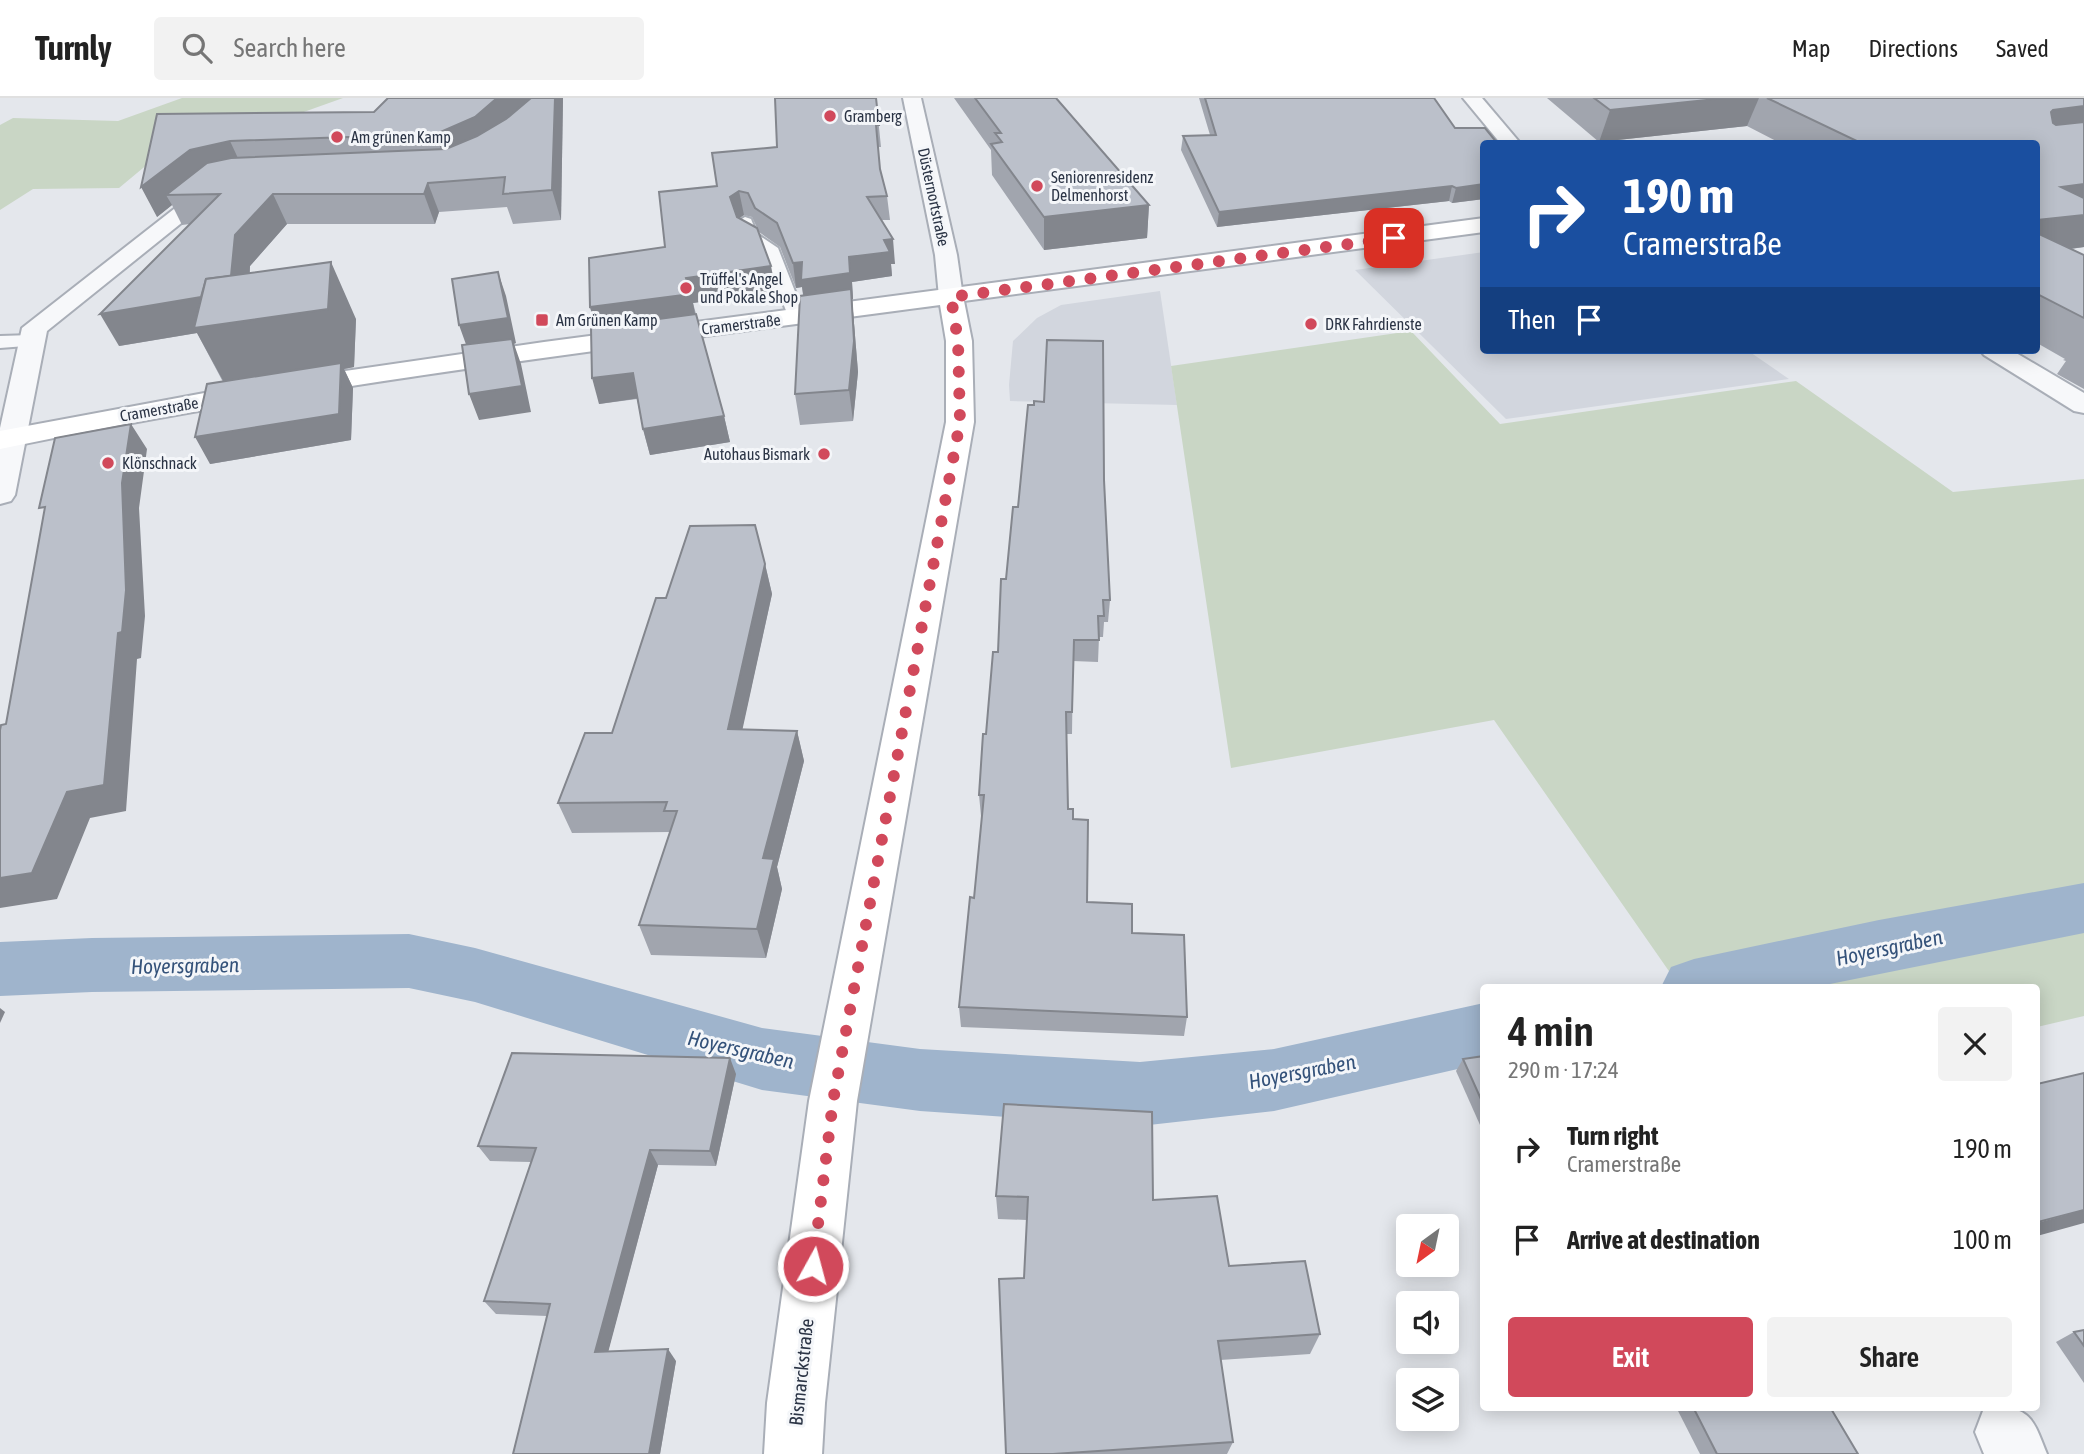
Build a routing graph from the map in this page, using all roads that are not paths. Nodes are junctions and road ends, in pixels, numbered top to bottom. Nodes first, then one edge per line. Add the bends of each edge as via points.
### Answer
1 (912, 98) edge
2 (1472, 98) edge
3 (1509, 140) edge
4 (234, 180) edge
5 (745, 222) edge
6 (1480, 226) edge
7 (951, 297) junction
8 (796, 317) junction
9 (32, 341) junction
10 (0, 342) edge
11 (2000, 354) edge
12 (2084, 405) edge
13 (5, 439) edge
14 (0, 495) edge
15 (793, 1454) edge

1 - 7 street, Düsternortstraße
2 - 3 street
4 - 9 street via 213,185 35,328
5 - 8 lane via 750,237 770,248
6 - 7 main road, Cramerstraße
7 - 8 main road, Cramerstraße
7 - 15 main road, Bismarckstraße via 958,341 960,422 833,1101
8 - 13 main road, Cramerstraße via 242,394
9 - 10 lane
9 - 13 street
11 - 12 street
13 - 14 street

